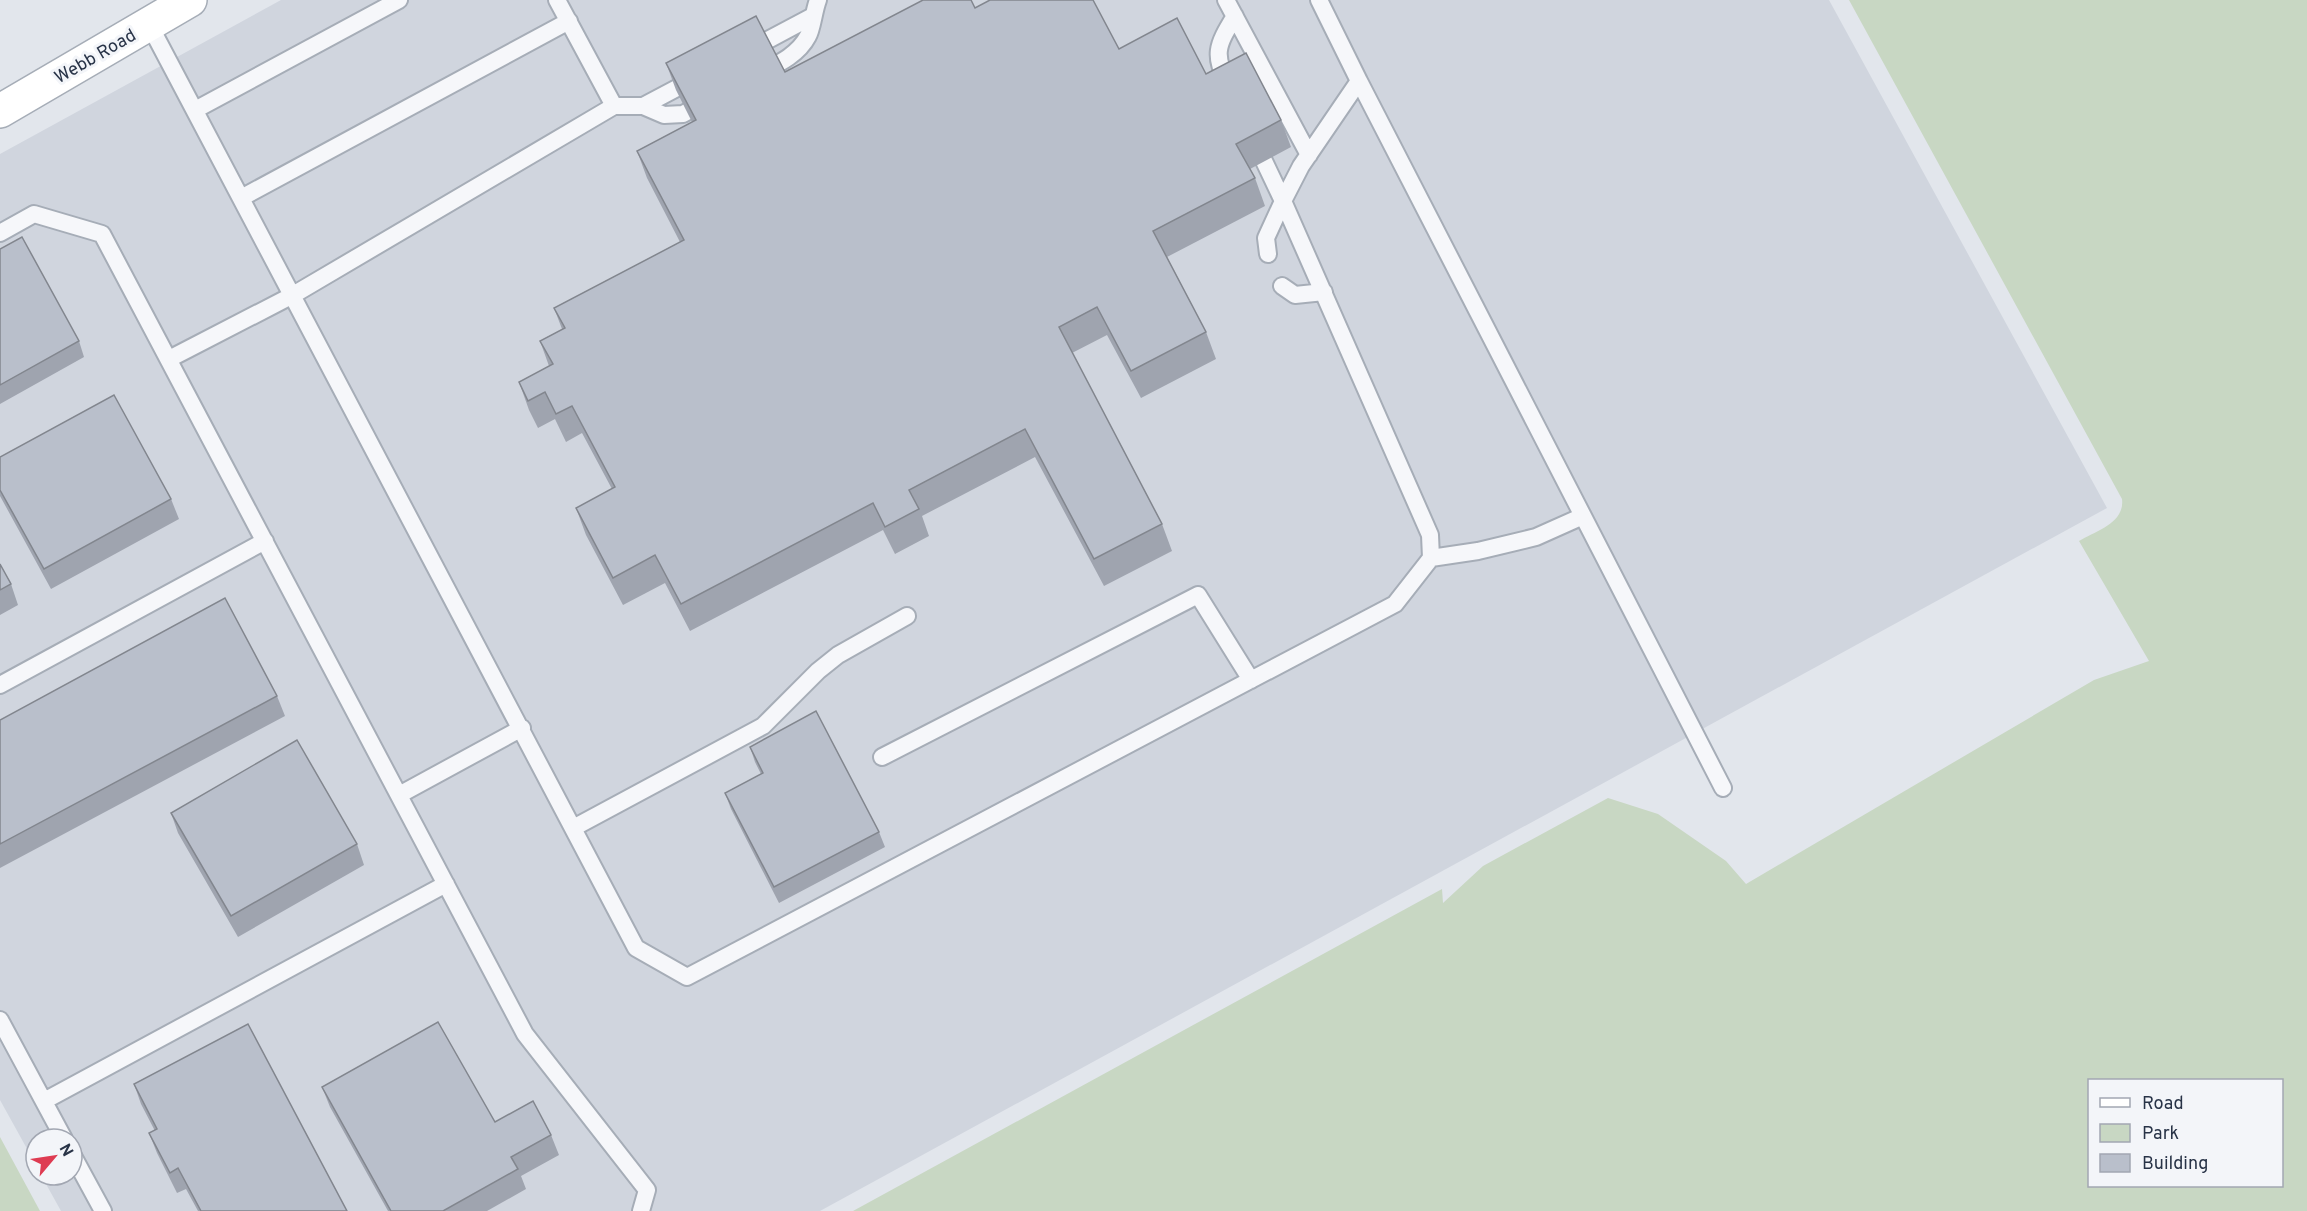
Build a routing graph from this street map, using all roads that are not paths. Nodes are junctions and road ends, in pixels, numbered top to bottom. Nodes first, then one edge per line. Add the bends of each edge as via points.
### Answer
1 (189, 0) edge
2 (399, 0) edge
3 (557, 0) edge
4 (818, 0) edge
5 (1226, 0) edge
6 (1319, 0) edge
7 (1234, 16) junction
8 (812, 17) junction
9 (569, 21) junction
10 (149, 24) junction
11 (738, 56) edge
12 (706, 72) edge
13 (1359, 81) junction
14 (741, 83) edge
15 (722, 93) edge
16 (1232, 93) edge
17 (614, 106) junction
18 (643, 106) junction
19 (195, 110) junction
20 (0, 111) edge
21 (1309, 155) junction
22 (1264, 161) edge
23 (241, 198) junction
24 (1283, 201) junction
25 (0, 233) edge
26 (1268, 254) dead end
27 (1282, 286) dead end
28 (1324, 292) junction
29 (292, 295) junction
30 (169, 359) junction
31 (1583, 516) junction
32 (265, 541) junction
33 (1431, 558) junction
34 (907, 616) dead end
35 (1251, 680) junction
36 (0, 685) edge
37 (522, 728) junction
38 (882, 757) dead end
39 (1723, 788) dead end
40 (399, 795) junction
41 (575, 827) junction
42 (446, 884) junction
43 (0, 1020) edge
44 (44, 1101) junction
45 (58, 1127) edge
46 (84, 1176) edge
47 (103, 1211) edge
48 (641, 1211) edge

1 - 10 street, Webb Road
2 - 19 lane
3 - 9 lane
4 - 8 lane
5 - 7 lane
6 - 13 lane
7 - 16 lane via 1219,43 1217,61
7 - 21 lane
8 - 11 lane
8 - 14 lane via 809,35 790,58
9 - 17 lane
9 - 23 lane
10 - 19 lane
10 - 20 street, Webb Road
12 - 18 lane
13 - 21 lane
13 - 31 lane
15 - 18 lane via 683,114 664,115
17 - 18 lane
17 - 29 lane
19 - 23 lane
21 - 24 lane
22 - 24 lane
23 - 29 lane
24 - 26 lane via 1266,238
24 - 28 lane
25 - 30 lane via 34,214 102,234
27 - 28 lane via 1294,295
28 - 33 lane via 1430,535
29 - 30 lane
29 - 37 lane
30 - 32 lane
31 - 33 lane via 1536,537
31 - 39 lane
32 - 36 lane
32 - 40 lane
33 - 35 lane via 1395,604
34 - 41 lane via 838,655 763,726
35 - 38 lane via 1198,596
35 - 41 lane via 687,977 636,948
37 - 40 lane
37 - 41 lane
40 - 42 lane
42 - 44 lane
42 - 48 lane via 525,1034 647,1190
43 - 44 lane
44 - 45 lane
46 - 47 lane

